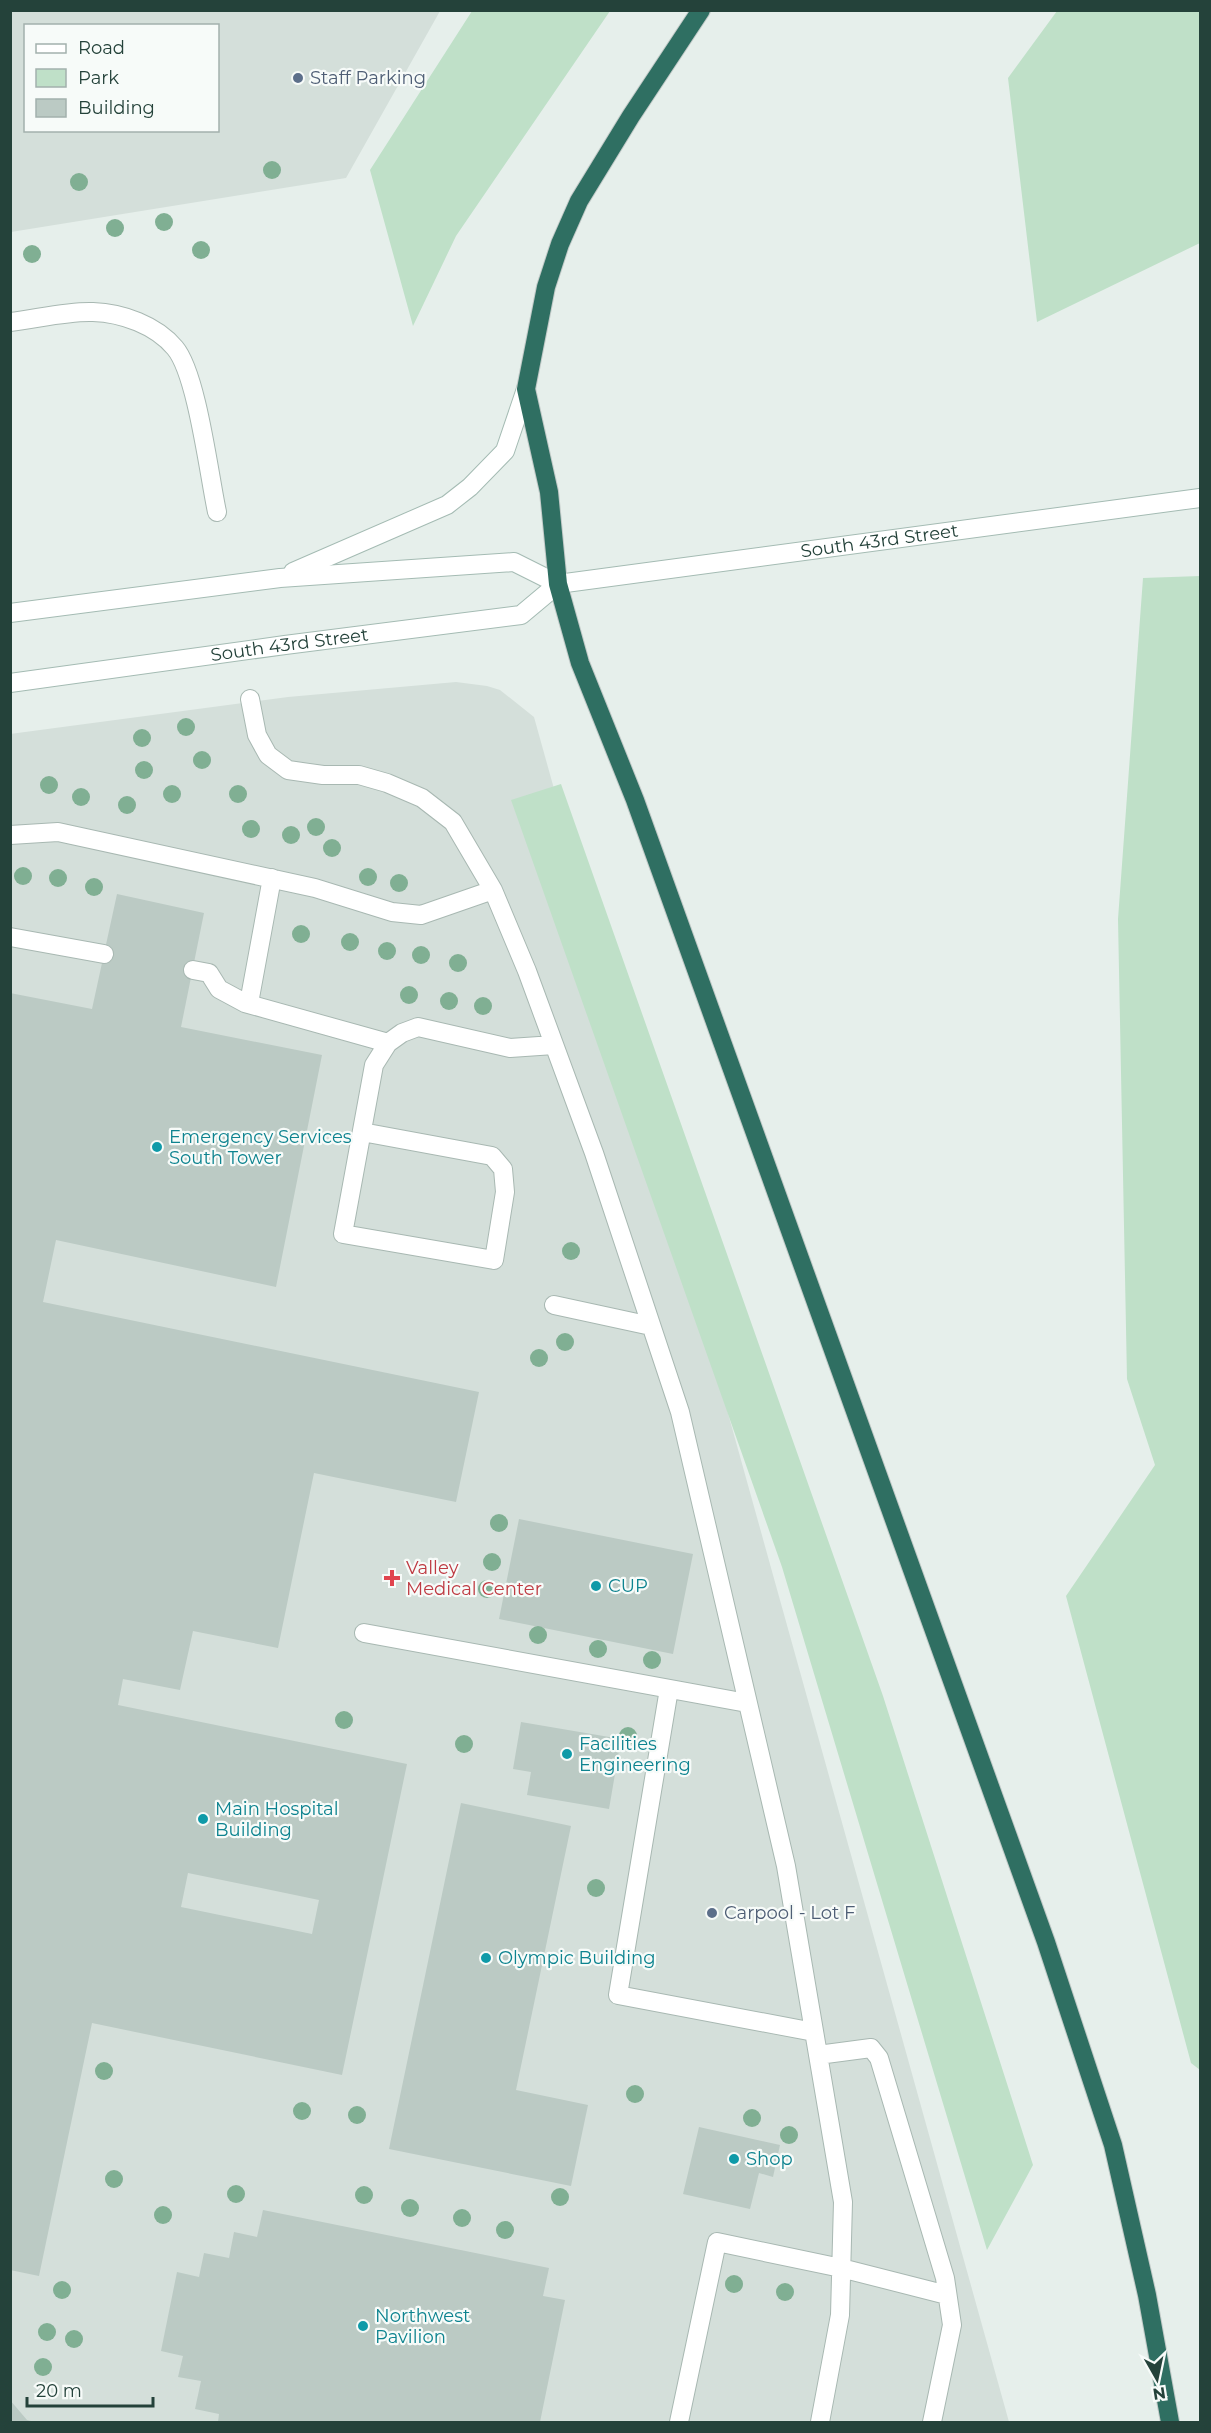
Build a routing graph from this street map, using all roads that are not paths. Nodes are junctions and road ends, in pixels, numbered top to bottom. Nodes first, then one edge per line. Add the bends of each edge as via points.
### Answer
1 (701, 10) edge
2 (10, 322) edge
3 (526, 389) junction
4 (1200, 498) edge
5 (217, 512) dead end
6 (280, 578) junction
7 (558, 584) junction
8 (10, 614) edge
9 (10, 683) edge
10 (250, 699) dead end
11 (10, 835) edge
12 (272, 878) junction
13 (493, 890) junction
14 (10, 937) edge
15 (104, 954) dead end
16 (192, 970) dead end
17 (249, 1003) junction
18 (387, 1043) junction
19 (554, 1045) junction
20 (362, 1132) junction
21 (554, 1305) dead end
22 (651, 1326) junction
23 (364, 1634) dead end
24 (669, 1689) junction
25 (747, 1703) junction
26 (814, 2032) junction
27 (818, 2055) junction
28 (841, 2268) junction
29 (947, 2295) junction
30 (679, 2422) edge
31 (820, 2422) edge
32 (932, 2422) edge
33 (1170, 2422) edge

1 - 3 highway via 579,201 546,287
2 - 5 main road via 92,312 118,316 145,324 175,348 190,376
3 - 6 main road via 505,451 447,505
3 - 7 highway via 549,492
4 - 7 main road, South 43rd Street
6 - 7 main road via 514,562
6 - 8 main road
7 - 9 main road, South 43rd Street via 521,615
7 - 33 highway via 580,663 635,800 1050,1953 1113,2145 1147,2295
10 - 13 main road via 257,735 268,755 288,770 359,775 422,798 453,822
11 - 12 main road via 58,832
12 - 13 main road via 392,912 421,915
12 - 17 main road
13 - 19 main road
14 - 15 main road
16 - 17 main road via 209,973 219,989
17 - 18 main road
18 - 19 main road via 418,1027 510,1048
18 - 20 main road via 374,1065
19 - 22 main road
20 - 20 main road via 492,1156 503,1169 506,1192 495,1260 343,1234
21 - 22 main road
22 - 25 main road via 680,1412
23 - 24 main road
24 - 25 main road
24 - 26 main road via 618,1995
25 - 26 main road via 786,1866
26 - 27 main road
27 - 28 main road via 843,2202
27 - 29 main road via 871,2048 879,2058
28 - 29 main road
28 - 30 main road via 717,2242
28 - 31 main road via 840,2315
29 - 32 main road via 952,2325

